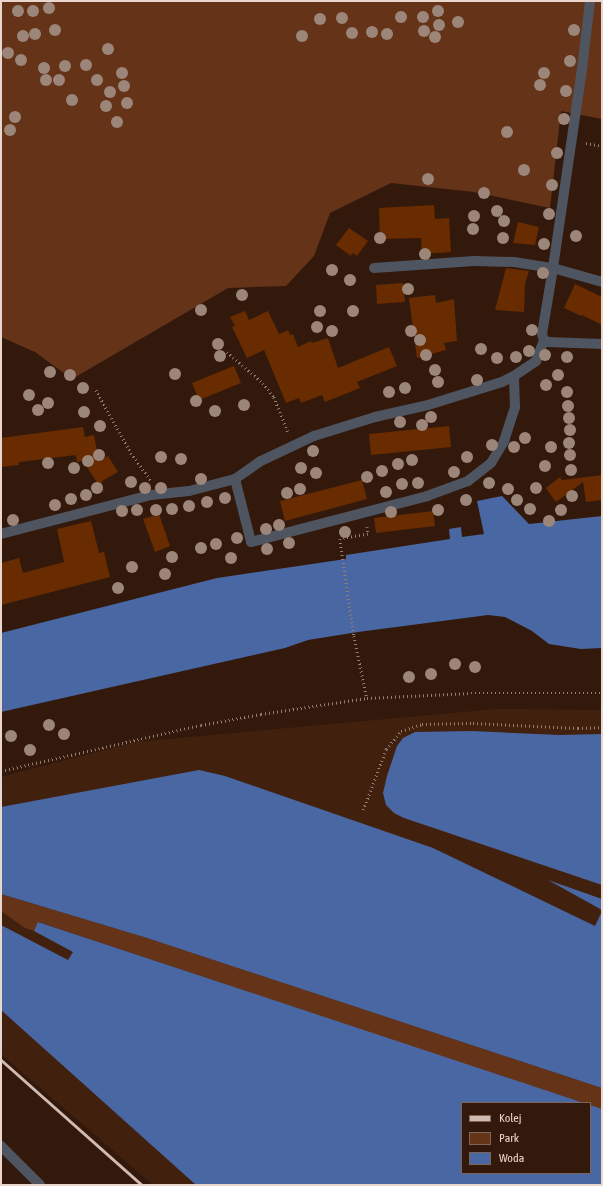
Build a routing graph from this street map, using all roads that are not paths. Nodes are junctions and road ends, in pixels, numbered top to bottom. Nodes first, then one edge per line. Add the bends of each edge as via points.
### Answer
1 (590, 1) edge
2 (374, 268) dead end
3 (553, 268) junction
4 (602, 282) edge
5 (544, 340) junction
6 (602, 344) edge
7 (514, 376) junction
8 (235, 479) junction
9 (1, 534) edge
10 (1, 1146) edge
11 (40, 1185) edge

1 - 3 lane
2 - 3 lane via 474,261 514,262
3 - 4 lane
3 - 5 lane via 542,334
5 - 6 lane
5 - 7 lane via 536,361
7 - 8 lane via 428,405 375,417 314,436 261,461
7 - 8 lane via 515,407 504,441 491,463 468,481 427,496 251,542
8 - 9 lane via 189,491 110,504
10 - 11 lane

